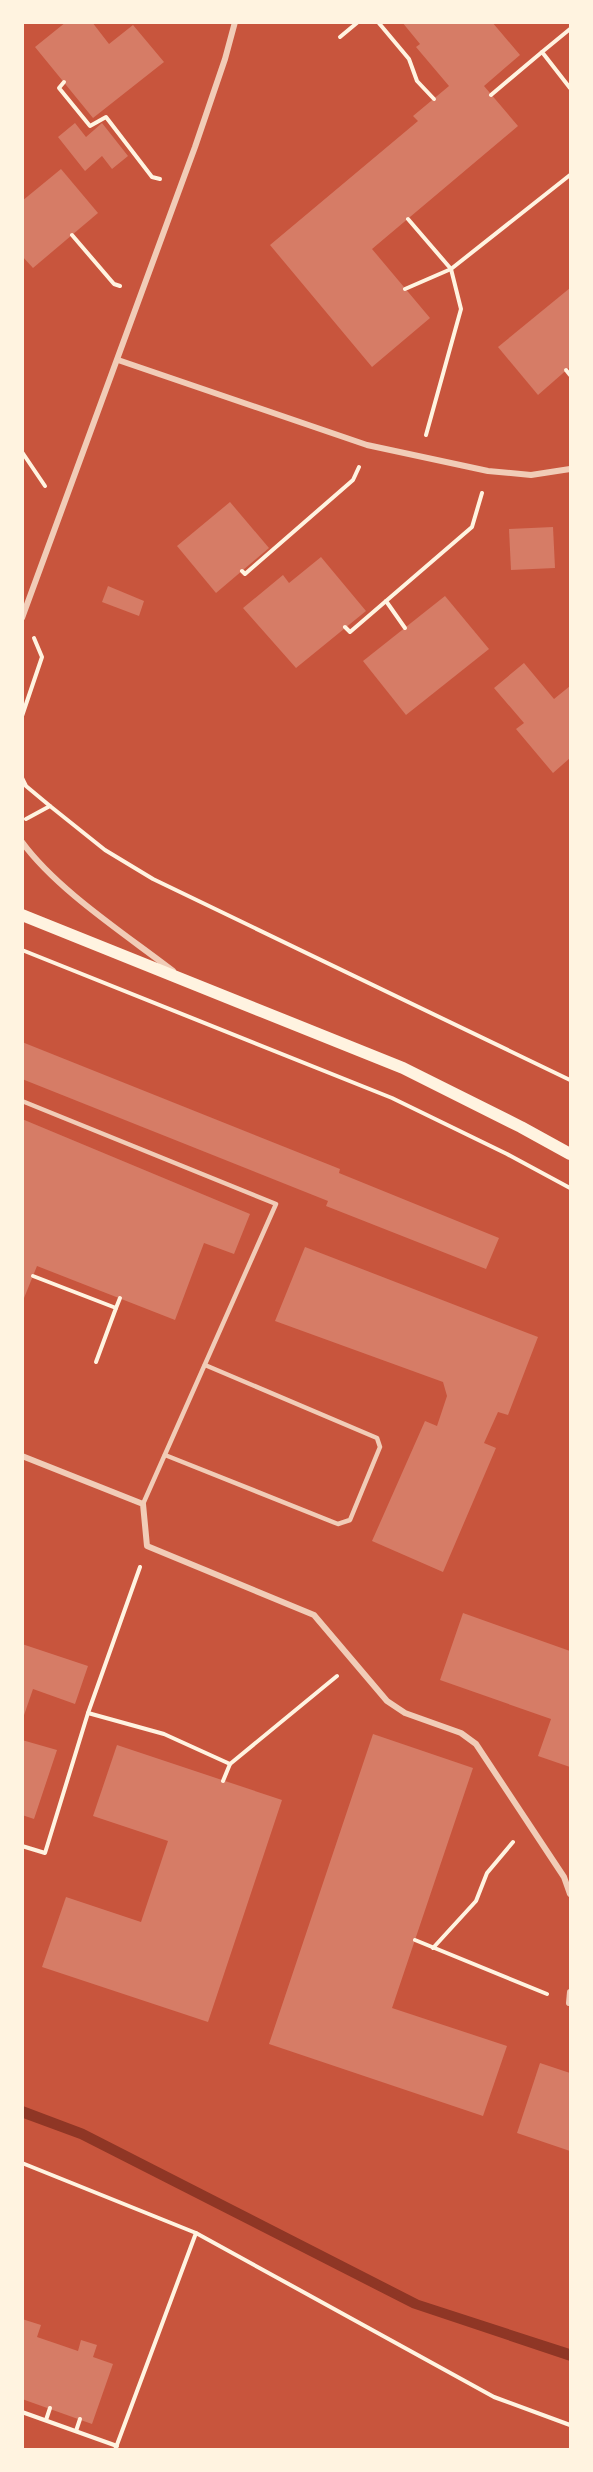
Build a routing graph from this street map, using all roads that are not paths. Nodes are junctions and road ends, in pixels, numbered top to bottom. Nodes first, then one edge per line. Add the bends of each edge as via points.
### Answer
1 (235, 22) edge
2 (118, 360) junction
3 (570, 469) edge
4 (23, 617) edge
5 (22, 842) edge
6 (22, 915) edge
7 (183, 979) junction
8 (22, 1101) edge
9 (570, 1154) edge
10 (205, 1365) junction
11 (165, 1455) junction
12 (22, 1456) edge
13 (143, 1504) junction
14 (570, 1894) edge
15 (570, 1992) edge
16 (569, 2003) road end

1 - 2 street
2 - 3 street via 367,445 420,458 531,475
2 - 4 street
5 - 7 street via 63,885
6 - 7 main road
7 - 9 main road via 403,1068
8 - 10 lane via 276,1204
10 - 11 lane
10 - 11 lane via 377,1438 380,1447 350,1520 338,1524
11 - 13 lane
12 - 13 street
13 - 14 street via 147,1546 314,1616 387,1701 405,1713 461,1732 477,1744 564,1877
15 - 16 street

